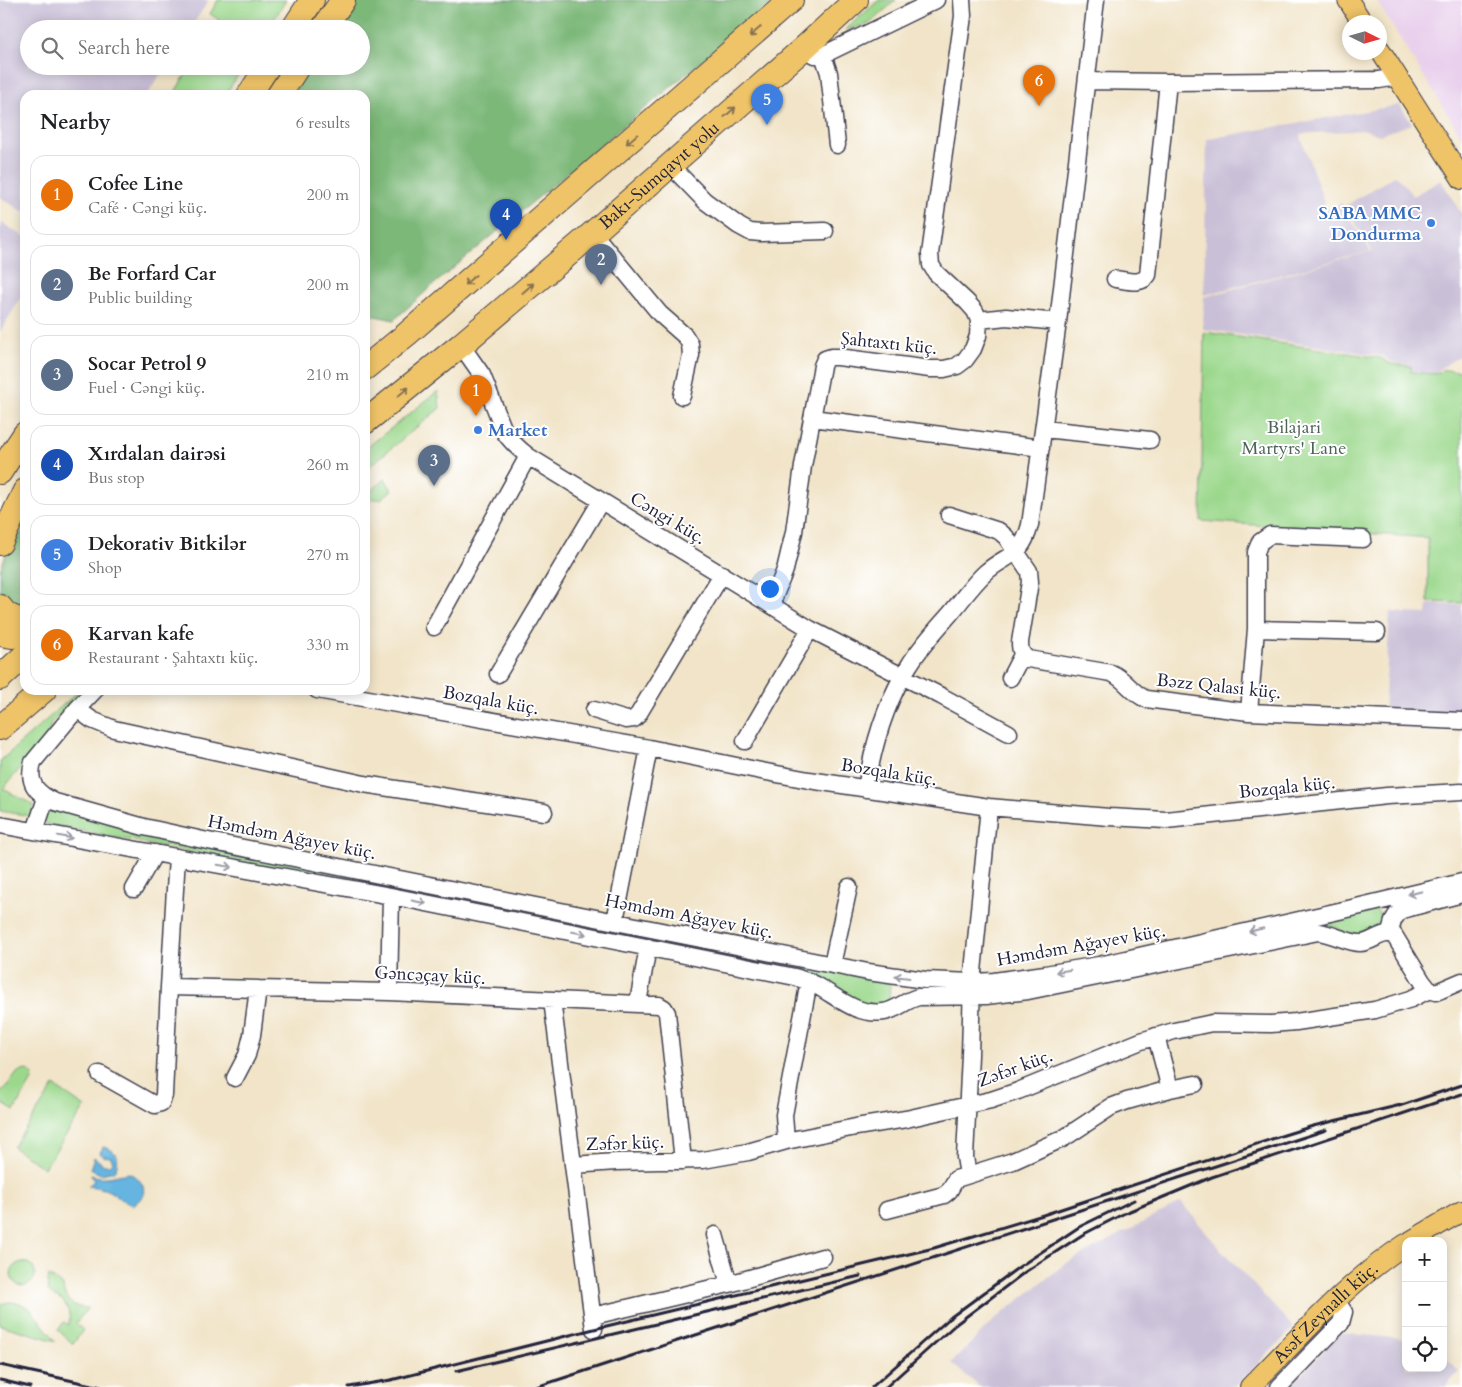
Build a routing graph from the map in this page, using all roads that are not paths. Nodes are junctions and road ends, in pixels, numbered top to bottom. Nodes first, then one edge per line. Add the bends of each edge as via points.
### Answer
1 (312, 0) edge
2 (343, 0) edge
3 (792, 0) edge
4 (856, 0) edge
5 (936, 0) edge
6 (962, 0) edge
7 (1096, 0) edge
8 (1348, 0) edge
9 (1358, 15) edge
10 (299, 20) edge
11 (329, 20) edge
12 (813, 51) junction
13 (1386, 60) edge
14 (262, 75) edge
15 (292, 75) edge
16 (1397, 77) junction
17 (1087, 81) junction
18 (1168, 82) junction
19 (252, 90) edge
20 (282, 90) edge
21 (837, 145) dead end
22 (670, 164) junction
23 (1462, 179) edge
24 (826, 231) dead end
25 (592, 233) junction
26 (1115, 279) dead end
27 (979, 320) junction
28 (1058, 322) junction
29 (462, 345) junction
30 (370, 364) edge
31 (682, 396) dead end
32 (370, 418) edge
33 (812, 418) junction
34 (1044, 429) junction
35 (1150, 440) dead end
36 (20, 442) edge
37 (1041, 448) junction
38 (528, 456) junction
39 (0, 472) edge
40 (20, 491) edge
41 (20, 501) edge
42 (602, 501) junction
43 (949, 515) dead end
44 (0, 523) edge
45 (1363, 539) dead end
46 (0, 543) edge
47 (1017, 552) junction
48 (722, 574) junction
49 (771, 605) junction
50 (0, 607) edge
51 (20, 619) edge
52 (434, 627) dead end
53 (810, 629) junction
54 (1256, 629) junction
55 (1377, 632) dead end
56 (0, 634) edge
57 (20, 634) edge
58 (1022, 655) junction
59 (20, 659) edge
60 (498, 674) dead end
61 (902, 677) junction
62 (0, 678) edge
63 (1010, 678) dead end
64 (38, 695) edge
65 (90, 695) edge
66 (346, 695) edge
67 (77, 709) junction
68 (594, 710) dead end
69 (1249, 712) junction
70 (1462, 721) edge
71 (0, 728) edge
72 (1009, 733) dead end
73 (745, 741) dead end
74 (649, 748) junction
75 (866, 789) junction
76 (1462, 792) edge
77 (46, 798) junction
78 (990, 806) junction
79 (544, 812) dead end
80 (0, 825) edge
81 (35, 831) junction
82 (155, 853) junction
83 (177, 857) junction
84 (1462, 882) edge
85 (849, 887) dead end
86 (134, 889) dead end
87 (1462, 894) edge
88 (391, 896) junction
89 (615, 921) junction
90 (1390, 934) junction
91 (648, 948) junction
92 (832, 965) junction
93 (1462, 981) edge
94 (809, 982) junction
95 (169, 986) junction
96 (258, 989) junction
97 (971, 989) junction
98 (1429, 990) junction
99 (389, 992) junction
100 (552, 1000) junction
101 (638, 1003) junction
102 (1156, 1036) junction
103 (100, 1074) dead end
104 (236, 1078) dead end
105 (1195, 1084) dead end
106 (1170, 1089) junction
107 (968, 1105) junction
108 (786, 1142) junction
109 (683, 1161) junction
110 (573, 1165) junction
111 (968, 1175) junction
112 (887, 1210) dead end
113 (1462, 1211) edge
114 (715, 1235) dead end
115 (1418, 1237) edge
116 (1402, 1247) edge
117 (823, 1257) dead end
118 (729, 1284) junction
119 (1336, 1300) junction
120 (1250, 1387) edge
121 (1279, 1387) edge

1 - 10 highway
2 - 11 highway
3 -> 30 highway
4 - 12 highway, Bakı-Sumqayıt yolu
5 - 12 street
6 - 27 street via 964,16 930,254 936,273 967,302
7 - 17 street
8 - 9 main road
12 - 21 street via 829,73
22 -> 12 highway, Bakı-Sumqayıt yolu
13 - 16 main road
14 - 19 highway
15 - 20 highway
16 - 18 street via 1379,80
16 - 23 main road
17 - 18 street
17 - 28 street
18 - 26 street via 1148,275 1141,282
22 - 24 street via 704,200 750,232
22 - 25 highway, Bakı-Sumqayıt yolu
29 -> 25 highway, Bakı-Sumqayıt yolu
25 - 31 street via 660,314 690,344 691,355
27 - 28 street via 1006,317
27 - 33 street, Şahtaxtı küç. via 973,349 957,366 930,369 838,357 825,359
28 - 34 street
32 -> 29 highway, Bakı-Sumqayıt yolu
29 - 38 street, Cəngi küç. via 482,375 510,441
33 - 37 street
33 - 49 street, Şahtaxtı küç. via 794,532 785,570
34 - 35 street
34 - 37 street
36 - 39 highway
37 - 47 street via 1030,526 1027,538
38 - 42 street, Cəngi küç.
38 - 52 street
40 - 44 highway
41 - 46 highway
42 - 48 street, Cəngi küç.
42 - 60 street
43 - 47 street via 999,531
45 - 54 street via 1270,535 1260,542 1256,552
47 - 58 street via 1030,577 1020,642
47 - 61 street via 985,573 922,647
48 - 49 street, Cəngi küç.
48 - 68 street via 638,715 626,720
49 - 53 street, Cəngi küç.
50 - 51 highway via 11,617
53 - 61 street, Cəngi küç.
53 - 73 street
54 - 55 street
54 - 69 street
56 - 57 highway
58 - 63 street
58 - 69 street, Bəzz Qalası küç. via 1028,659 1112,673 1146,699
59 - 62 highway
61 - 72 street, Cəngi küç.
61 - 75 street via 882,726
64 - 71 highway
65 - 67 street
66 - 74 street, Bozqala küç.
67 - 77 street via 33,762 31,781
67 - 79 street via 92,720 114,729 364,784
69 - 70 street, Bəzz Qalası küç.
74 - 75 street, Bozqala küç. via 762,772
74 - 89 street
75 - 78 street, Bozqala küç.
76 - 78 street, Bozqala küç. via 1387,796 1166,820
77 - 81 street
77 - 89 street, Həmdəm Ağayev küç. via 154,829
78 - 97 street
80 - 81 street
81 -> 82 street
82 - 83 street
82 - 86 street
83 -> 88 street
83 - 95 street
84 -> 97 street, Həmdəm Ağayev küç. via 1099,965 994,981
85 - 92 street
87 - 90 street via 1402,910 1396,914
88 -> 91 street
88 - 99 street
89 - 92 street, Həmdəm Ağayev küç.
90 - 97 street via 1360,943 1323,932 1313,933 1028,991
90 - 98 street via 1396,938
91 - 94 street
91 - 101 street
97 -> 92 street, Həmdəm Ağayev küç.
93 - 98 street, Zəfər küç. via 1436,992
94 - 97 street via 865,1012 886,1012 913,998
94 - 108 street via 784,1115
95 - 96 street, Gəncəçay küç.
95 - 103 street via 161,1103 155,1105
96 - 99 street, Gəncəçay küç.
96 - 104 street via 252,1035
97 - 107 street
98 - 102 street, Zəfər küç. via 1375,1010 1271,1024 1212,1023
99 - 100 street, Gəncəçay küç.
100 - 101 street, Gəncəçay küç.
100 - 110 street
101 - 109 street, Gəncəçay küç. via 659,1005 667,1013
102 - 106 street
102 - 107 street, Zəfər küç. via 1018,1091
105 - 106 street
106 - 111 street via 1111,1107 1064,1138 1013,1161
107 - 108 street, Zəfər küç.
107 - 111 street via 964,1157
108 - 109 street, Zəfər küç. via 721,1158
109 - 110 street, Zəfər küç.
110 - 118 street via 593,1322
111 - 112 street via 956,1179 944,1195
113 - 115 main road
114 - 118 street
116 - 119 main road, Asəf Zeynallı küç.
117 - 118 street
119 - 120 main road, Asəf Zeynallı küç.
119 - 121 street via 1344,1312 1341,1323

